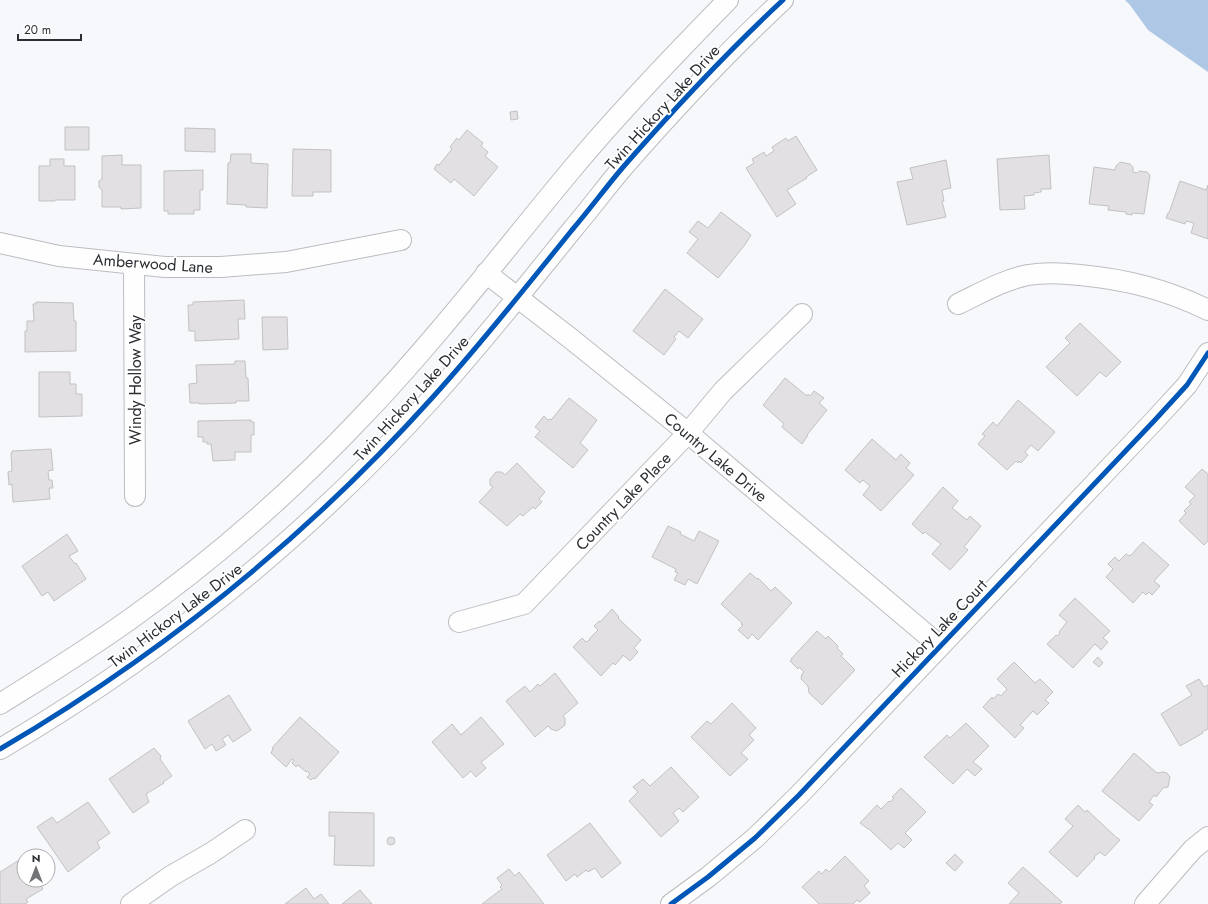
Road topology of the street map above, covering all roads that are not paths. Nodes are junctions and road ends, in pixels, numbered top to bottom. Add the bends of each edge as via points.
1 (728, 0) edge
2 (783, 0) edge
3 (401, 240) dead end
4 (0, 243) edge
5 (134, 264) junction
6 (486, 273) junction
7 (517, 298) junction
8 (958, 304) dead end
9 (1208, 310) edge
10 (802, 314) dead end
11 (1208, 353) edge
12 (688, 433) junction
13 (135, 496) dead end
14 (458, 622) dead end
15 (940, 646) junction
16 (0, 704) edge
17 (0, 749) edge
18 (245, 830) dead end
19 (1208, 837) edge
20 (131, 904) edge
21 (671, 904) edge
22 (1145, 904) edge

1 - 6 street, Twin Hickory Lake Drive via 625,107
2 - 7 street, Twin Hickory Lake Drive via 726,55 634,156
3 - 5 street, Amberwood Lane via 279,262 222,267
4 - 5 street, Amberwood Lane via 58,256
5 - 13 street, Windy Hollow Way
6 - 7 street, Country Lake Drive
6 - 16 street, Twin Hickory Lake Drive via 418,356 360,419 250,525 129,620
7 - 12 street, Country Lake Drive
7 - 17 street, Twin Hickory Lake Drive via 432,398 312,520 179,630 117,675
8 - 9 street via 1002,282 1029,275 1062,273 1147,286
10 - 12 street, Country Lake Place via 722,391
11 - 15 street, Hickory Lake Court via 1187,385
12 - 14 street, Country Lake Place via 524,604
12 - 15 street, Country Lake Drive
15 - 21 street, Hickory Lake Court via 755,838
18 - 20 street
19 - 22 street via 1193,849

